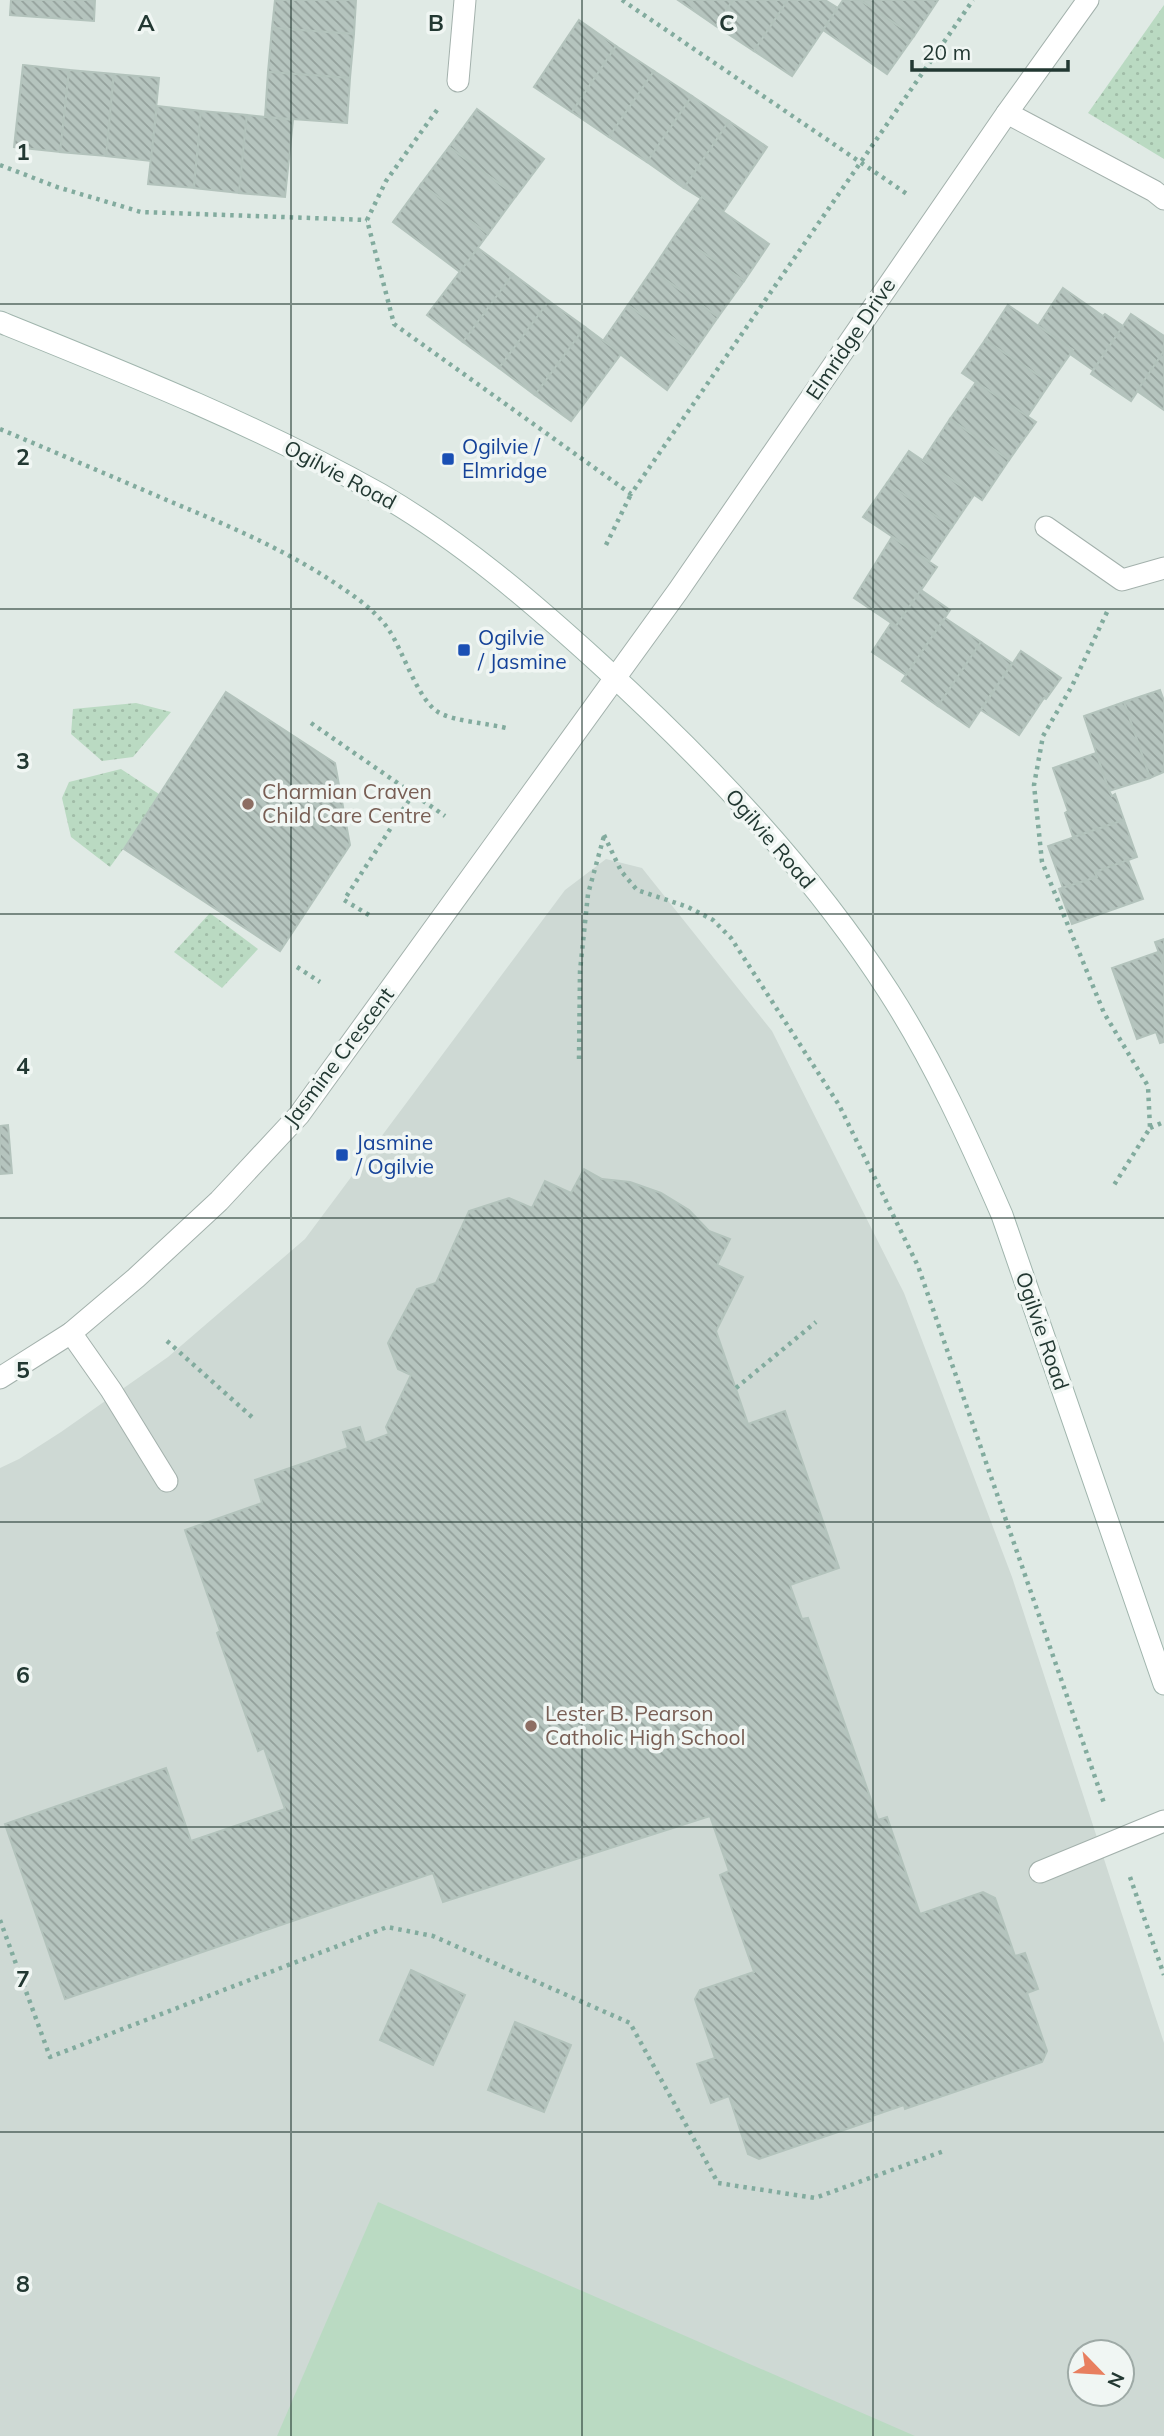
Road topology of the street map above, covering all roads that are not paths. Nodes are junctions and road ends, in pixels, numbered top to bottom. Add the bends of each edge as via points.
1 (465, 0) edge
2 (1088, 0) edge
3 (458, 81) road end
4 (1007, 113) junction
5 (1164, 199) edge
6 (0, 322) edge
7 (1046, 527) dead end
8 (1164, 568) edge
9 (615, 677) junction
10 (71, 1333) junction
11 (0, 1378) edge
12 (167, 1480) dead end
13 (1164, 1684) edge
14 (1164, 1821) edge
15 (1040, 1872) dead end

1 - 3 street
2 - 4 street, Elmridge Drive
4 - 5 street
4 - 9 street, Elmridge Drive
6 - 9 street, Ogilvie Road via 268,436 381,495 450,539
7 - 8 street via 1122,580
9 - 10 street, Jasmine Crescent via 299,1115 219,1201
9 - 13 street, Ogilvie Road via 760,823 834,913 891,994 934,1071 1002,1215
10 - 11 street, Jasmine Crescent
10 - 12 street
14 - 15 street

